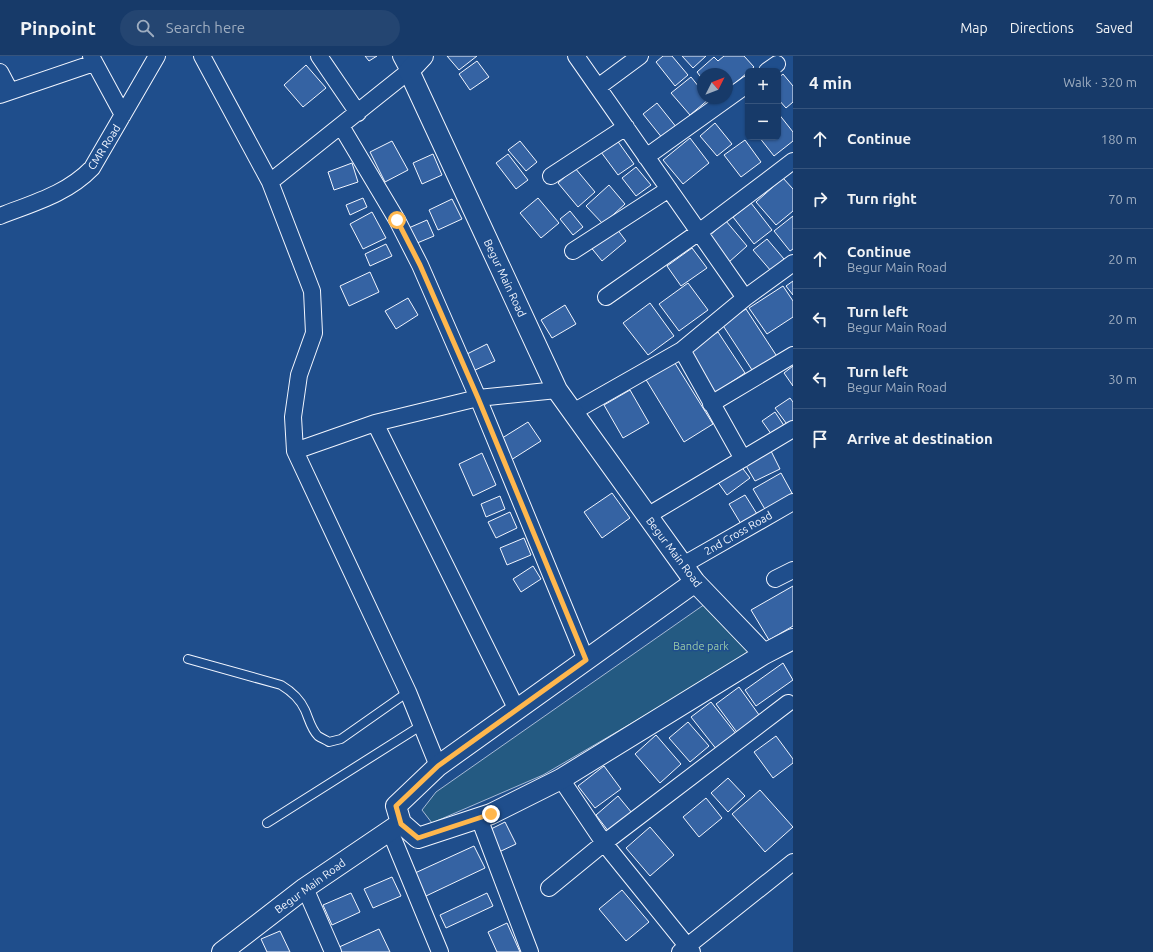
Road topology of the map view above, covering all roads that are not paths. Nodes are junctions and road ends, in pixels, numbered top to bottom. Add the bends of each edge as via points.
1 (157, 56) edge
2 (202, 56) edge
3 (319, 56) edge
4 (423, 56) edge
5 (576, 56) edge
6 (640, 56) edge
7 (92, 59) edge
8 (405, 64) edge
9 (0, 72) edge
10 (745, 86) edge
11 (598, 87) junction
12 (5, 93) edge
13 (358, 113) junction
14 (123, 115) junction
15 (341, 126) junction
16 (626, 127) junction
17 (646, 157) junction
18 (793, 161) edge
19 (551, 176) dead end
20 (270, 182) junction
21 (669, 189) junction
22 (0, 216) edge
23 (699, 232) junction
24 (573, 251) dead end
25 (793, 263) edge
26 (606, 297) dead end
27 (745, 298) junction
28 (682, 350) junction
29 (793, 355) edge
30 (557, 390) junction
31 (478, 398) junction
32 (711, 404) junction
33 (573, 412) junction
34 (375, 423) junction
35 (793, 428) edge
36 (295, 451) junction
37 (743, 459) junction
38 (793, 502) edge
39 (647, 516) junction
40 (683, 565) junction
41 (793, 570) edge
42 (775, 580) dead end
43 (695, 582) junction
44 (793, 639) edge
45 (764, 654) junction
46 (188, 660) dead end
47 (586, 660) junction
48 (408, 692) junction
49 (788, 703) dead end
50 (517, 710) junction
51 (422, 724) junction
52 (438, 766) junction
53 (561, 779) junction
54 (479, 818) junction
55 (267, 823) dead end
56 (396, 827) junction
57 (604, 843) junction
58 (793, 862) edge
59 (305, 888) junction
60 (549, 888) dead end
61 (686, 950) edge
62 (222, 952) edge
63 (333, 952) edge
64 (440, 952) edge
65 (530, 952) edge

1 - 14 street, CMR Road
2 - 20 street
3 - 13 street
4 - 8 street
5 - 11 street
6 - 11 street
7 - 12 street
7 - 14 street
8 - 13 street
8 - 30 street, Begur Main Road
9 - 12 street
10 - 17 street
11 - 16 street
13 - 15 street
14 - 22 street, CMR Road via 92,168 80,180 66,189
15 - 20 street
15 - 31 street via 397,220 420,265
16 - 17 street
16 - 19 street
17 - 21 street
18 - 23 street
20 - 36 street via 312,291 314,333 299,375 293,417
21 - 23 street
21 - 24 street
23 - 26 street
23 - 27 street
25 - 27 street
27 - 28 street
28 - 32 street
28 - 33 street
29 - 32 street
30 - 31 street
30 - 33 street, Begur Main Road
31 - 34 street
31 - 47 street
32 - 37 street
33 - 39 street, Begur Main Road
34 - 36 street
34 - 50 street
35 - 37 street
36 - 48 street
37 - 39 street
38 - 40 street, 2nd Cross Road
39 - 40 street, Begur Main Road
40 - 43 street, Begur Main Road
41 - 42 street
43 - 45 street, Begur Main Road
43 - 47 street
44 - 45 street
45 - 53 street
46 - 48 lane via 281,685 298,699 310,724 318,735 329,742 341,739
47 - 50 street
48 - 51 street
49 - 57 street
50 - 52 street
51 - 52 street
51 - 55 lane
52 - 56 street via 396,806
53 - 54 street
53 - 57 street
54 - 56 street via 418,838
54 - 65 street
56 - 59 street, Begur Main Road
56 - 64 street
57 - 60 street
57 - 61 street
58 - 61 street
59 - 62 street, Begur Main Road
59 - 63 street

